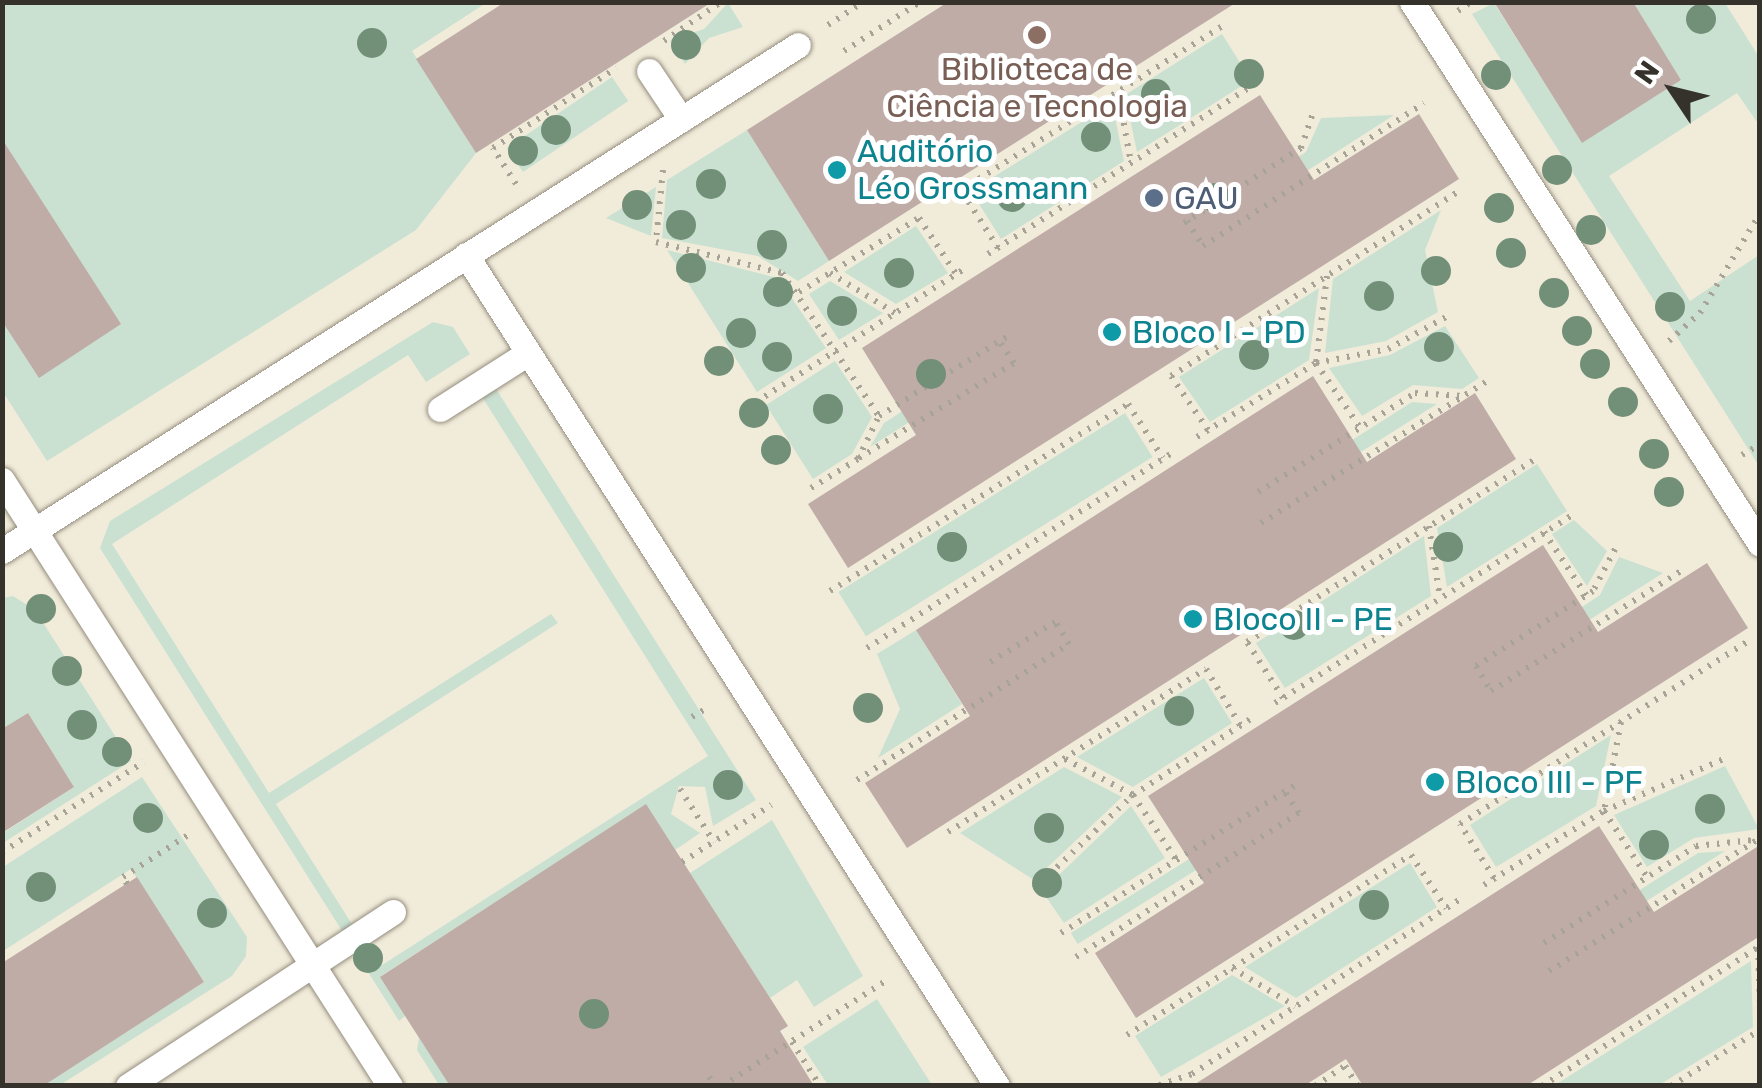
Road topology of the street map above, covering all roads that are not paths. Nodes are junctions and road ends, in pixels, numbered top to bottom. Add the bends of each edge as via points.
1 (1412, 2) edge
2 (798, 44) dead end
3 (649, 71) dead end
4 (681, 119) junction
5 (466, 255) junction
6 (528, 353) junction
7 (440, 409) dead end
8 (2, 480) edge
9 (34, 531) junction
10 (1760, 544) edge
11 (2, 552) edge
12 (393, 912) dead end
13 (314, 966) junction
14 (128, 1086) edge
15 (390, 1086) edge
16 (997, 1086) edge

1 - 10 lane
2 - 4 lane
3 - 4 lane
4 - 5 lane
5 - 6 lane
5 - 9 lane
6 - 7 lane
6 - 16 lane
8 - 9 lane
9 - 11 lane
9 - 13 lane
12 - 13 lane
13 - 14 lane
13 - 15 lane

